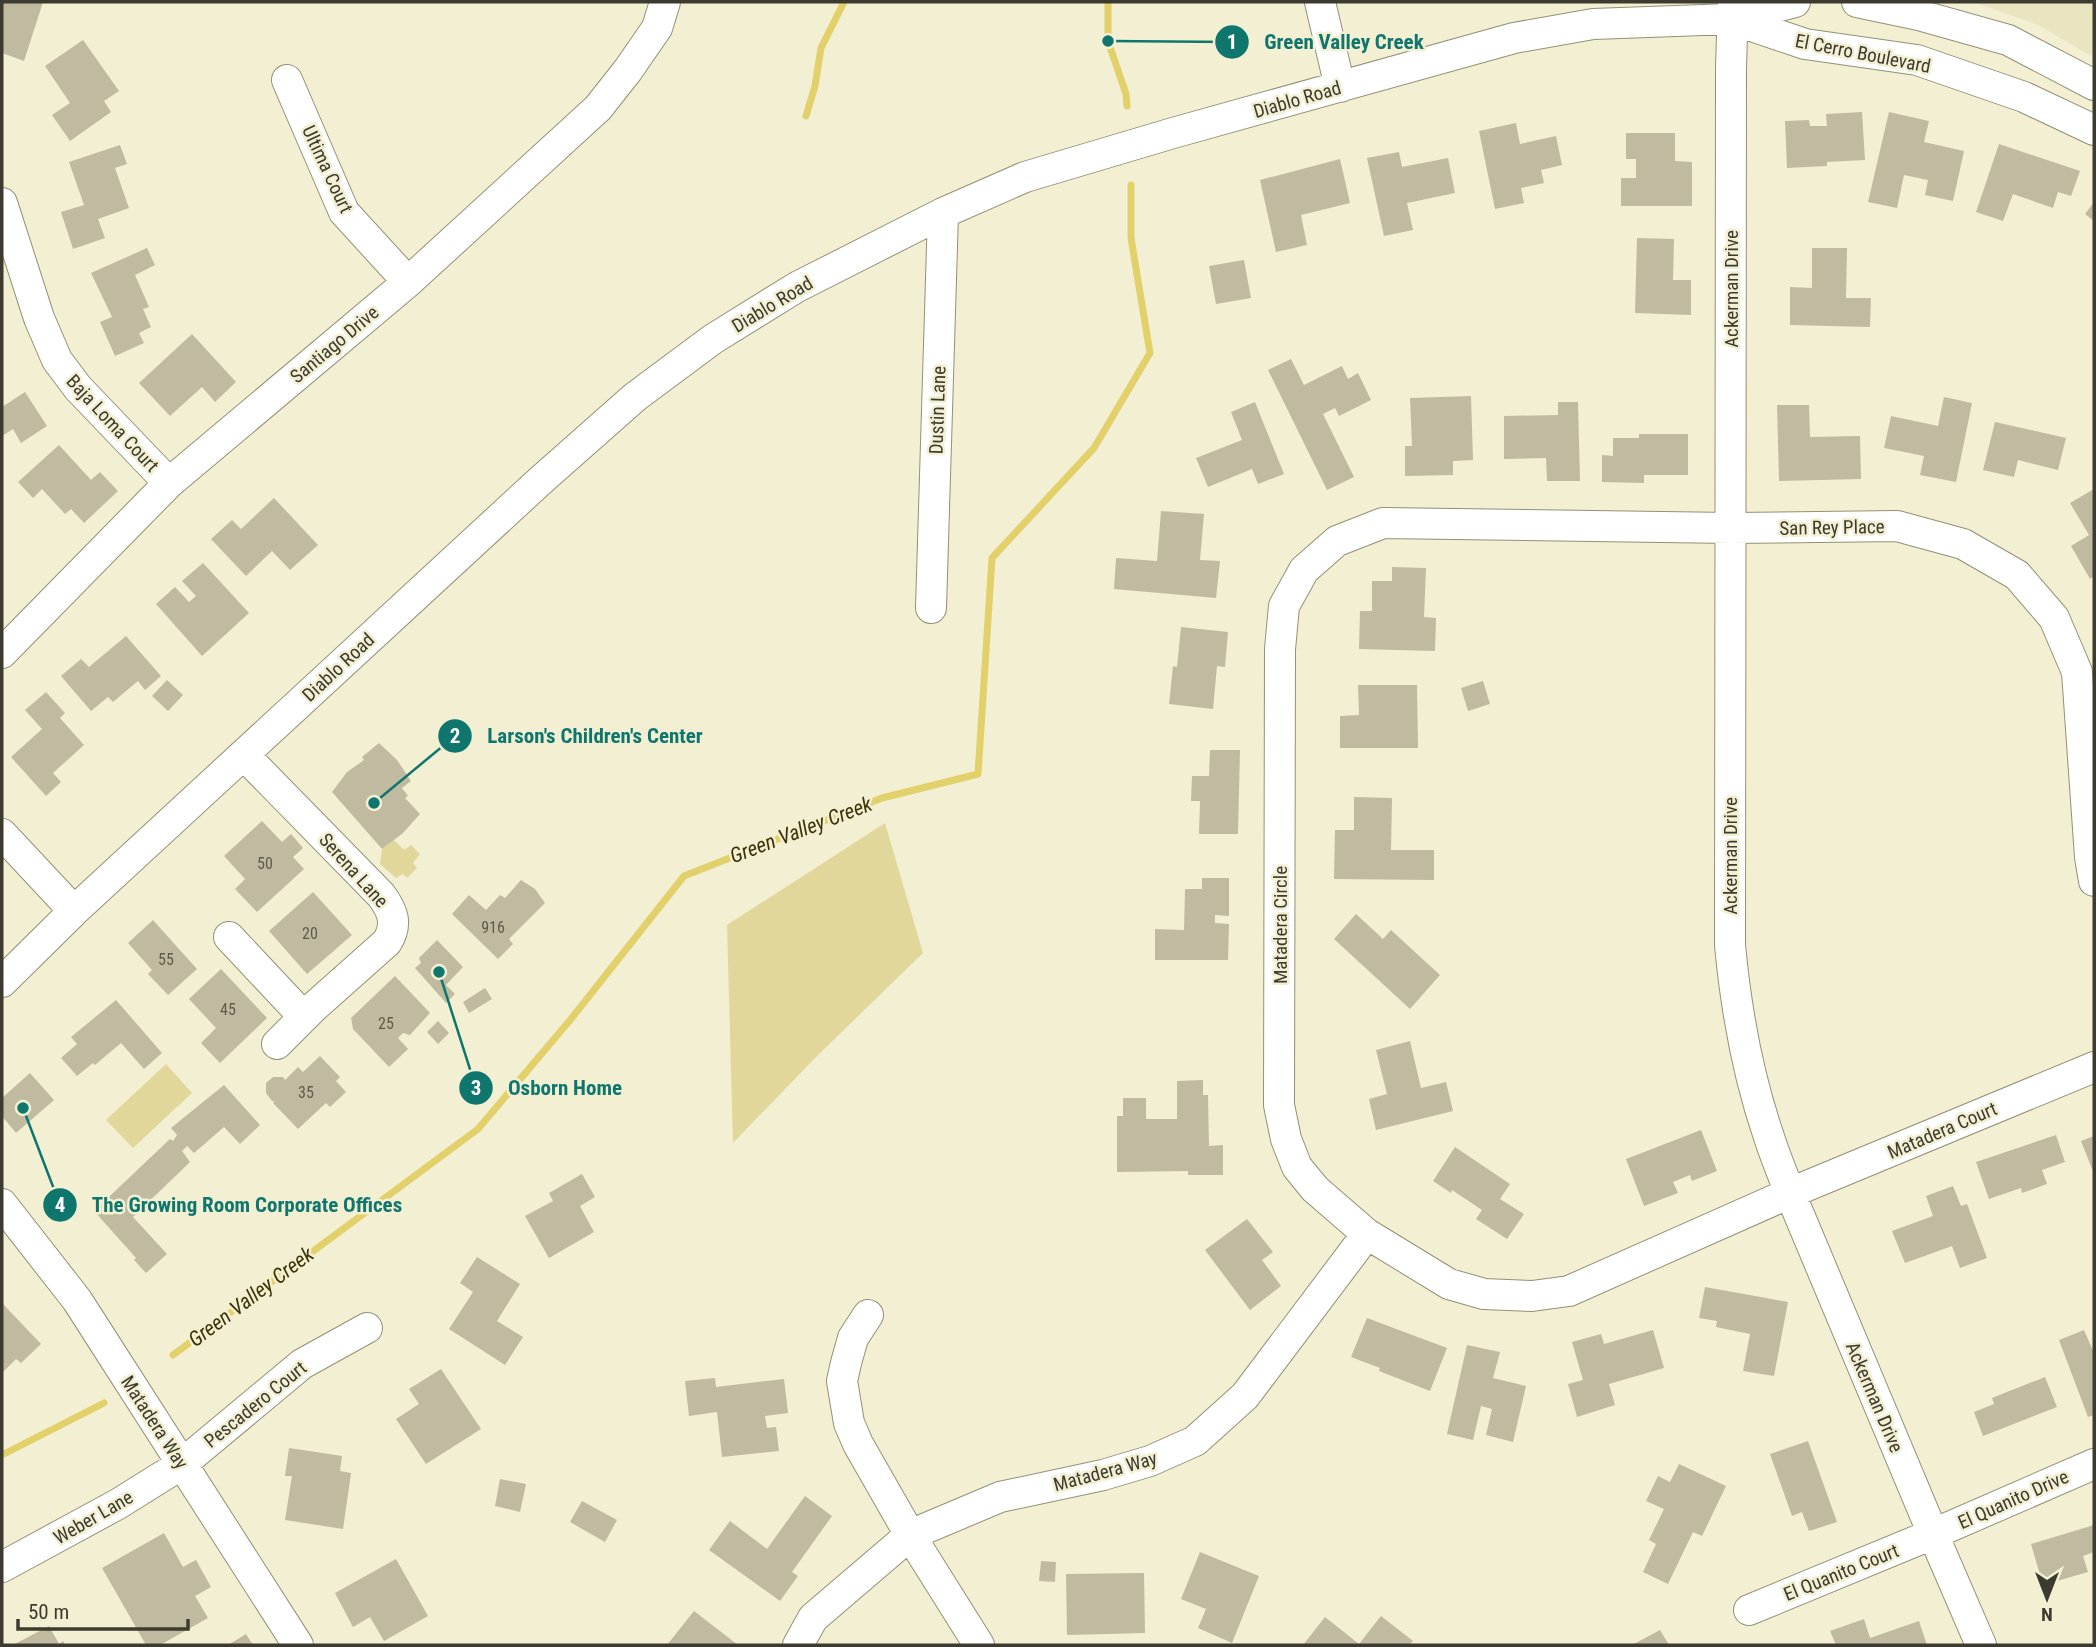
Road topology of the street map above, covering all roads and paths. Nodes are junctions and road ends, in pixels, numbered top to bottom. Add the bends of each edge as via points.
1 (1320, 2) edge
2 (1795, 2) edge
3 (1857, 2) edge
4 (1732, 10) edge
5 (661, 15) edge
6 (287, 80) dead end
7 (2094, 85) edge
8 (1340, 87) junction
9 (2094, 130) edge
10 (2, 203) edge
11 (943, 213) junction
12 (408, 282) junction
13 (169, 483) junction
14 (1731, 528) junction
15 (931, 608) dead end
16 (2, 653) edge
17 (244, 755) junction
18 (2, 834) edge
19 (2094, 881) edge
20 (74, 911) junction
21 (229, 937) dead end
22 (2, 982) edge
23 (304, 1017) junction
24 (276, 1044) dead end
25 (2094, 1067) edge
26 (1790, 1193) junction
27 (2, 1205) edge
28 (1367, 1234) junction
29 (868, 1315) dead end
30 (367, 1328) dead end
31 (182, 1464) junction
32 (2094, 1464) edge
33 (1933, 1534) junction
34 (910, 1535) junction
35 (2, 1567) edge
36 (1749, 1610) dead end
37 (298, 1645) edge
38 (798, 1645) edge
39 (979, 1645) edge
40 (1981, 1645) edge

1 - 8 street
2 - 4 street, El Cerro Boulevard
3 - 7 street via 2008,40
4 - 8 street, Diablo Road via 1593,24 1514,38
4 - 9 street, El Cerro Boulevard via 1805,44 1917,60 2025,97
4 - 14 street, Ackerman Drive
5 - 12 street, Santiago Drive via 628,70 598,108
6 - 12 street, Ultima Court via 344,212
8 - 11 street, Diablo Road via 1025,177
10 - 13 street, Baja Loma Court via 57,360
11 - 15 street, Dustin Lane
11 - 17 street, Diablo Road via 797,287 713,339 635,397
12 - 13 street, Santiago Drive
13 - 16 street, Santiago Drive
14 - 19 street, San Rey Place via 1896,526 1963,544 2017,575 2054,618 2077,672
14 - 26 street, Ackerman Drive via 1730,945 1759,1103
14 - 28 street, Matadera Circle via 1383,523 1337,541 1304,570 1284,606 1280,649 1279,1105 1297,1167
17 - 20 street, Diablo Road
17 - 23 street, Serena Lane via 381,895 394,920 387,942
18 - 20 street
20 - 22 street, Diablo Road
21 - 23 street
23 - 24 street, Serena Lane
25 - 26 street, Matadera Court
26 - 28 street, Matadera Circle via 1569,1291 1532,1296 1483,1294 1448,1284
26 - 33 street, Ackerman Drive
27 - 31 street, Matadera Way via 76,1300
28 - 34 street, Matadera Way via 1245,1396 1195,1441 1103,1475 1000,1497
29 - 34 street via 853,1338 846,1363 844,1401 858,1444
30 - 31 street, Pescadero Court via 302,1364
31 - 35 street, Weber Lane
31 - 37 street, Matadera Way
32 - 33 street, El Quanito Drive
33 - 36 street, El Quanito Court
33 - 40 street, Ackerman Drive
34 - 38 street, Matadera Way via 813,1618
34 - 39 street

